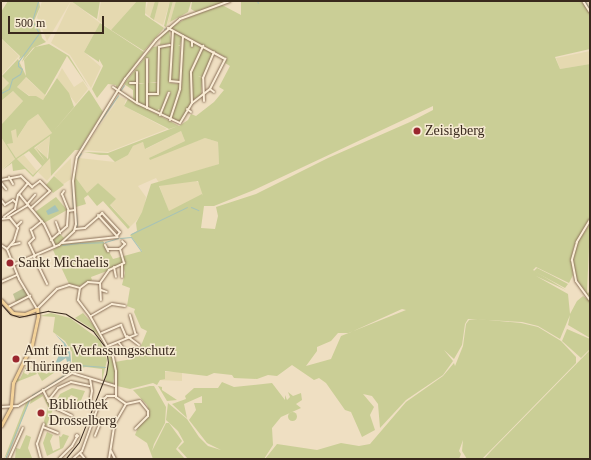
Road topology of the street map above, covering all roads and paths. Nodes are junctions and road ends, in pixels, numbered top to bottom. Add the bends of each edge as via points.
1 (230, 1) edge
2 (583, 1) edge
3 (590, 12) edge
4 (168, 28) junction
5 (173, 31) junction
6 (183, 36) junction
7 (192, 41) junction
8 (170, 45) junction
9 (192, 46) dead end
10 (203, 46) junction
11 (214, 52) junction
12 (147, 59) dead end
13 (137, 72) dead end
14 (180, 82) junction
15 (130, 83) dead end
16 (137, 83) junction
17 (113, 87) dead end
18 (210, 89) junction
19 (117, 92) junction
20 (214, 92) dead end
21 (169, 93) dead end
22 (148, 94) junction
23 (202, 96) junction
24 (204, 101) dead end
25 (137, 103) junction
26 (192, 103) junction
27 (147, 108) junction
28 (187, 109) junction
29 (191, 112) dead end
30 (160, 115) junction
31 (170, 120) junction
32 (9, 178) junction
33 (1, 180) edge
34 (1, 183) edge
35 (28, 183) junction
36 (13, 184) dead end
37 (6, 188) dead end
38 (64, 191) dead end
39 (19, 194) junction
40 (35, 195) dead end
41 (6, 199) dead end
42 (2, 201) edge
43 (16, 203) junction
44 (28, 204) junction
45 (31, 208) junction
46 (75, 210) junction
47 (68, 211) junction
48 (98, 215) junction
49 (7, 216) junction
50 (2, 218) edge
51 (590, 220) edge
52 (42, 221) junction
53 (21, 222) dead end
54 (56, 222) dead end
55 (17, 226) junction
56 (75, 229) junction
57 (60, 233) junction
58 (118, 237) junction
59 (51, 240) junction
60 (122, 241) dead end
61 (20, 243) dead end
62 (62, 243) junction
63 (105, 244) dead end
64 (1, 245) edge
65 (11, 245) junction
66 (55, 248) junction
67 (7, 249) junction
68 (120, 249) junction
69 (34, 257) junction
70 (15, 264) junction
71 (123, 264) junction
72 (114, 267) junction
73 (18, 275) junction
74 (116, 277) dead end
75 (122, 277) dead end
76 (1, 282) edge
77 (100, 283) junction
78 (47, 284) dead end
79 (80, 288) junction
80 (101, 290) junction
81 (108, 292) dead end
82 (30, 296) junction
83 (1, 300) edge
84 (101, 300) dead end
85 (590, 300) edge
86 (125, 306) dead end
87 (7, 308) junction
88 (37, 309) junction
89 (90, 316) junction
90 (129, 317) dead end
91 (102, 333) junction
92 (127, 337) junction
93 (118, 343) junction
94 (139, 345) dead end
95 (108, 346) junction
96 (129, 356) dead end
97 (90, 379) junction
98 (90, 386) junction
99 (115, 386) junction
100 (43, 390) junction
101 (116, 396) junction
102 (48, 401) junction
103 (126, 404) junction
104 (1, 407) edge
105 (11, 407) junction
106 (88, 408) dead end
107 (72, 416) dead end
108 (94, 418) junction
109 (1, 426) edge
110 (23, 428) dead end
111 (136, 429) dead end
112 (58, 432) dead end
113 (96, 435) dead end
114 (77, 437) dead end
115 (82, 450) junction
116 (111, 451) junction
117 (9, 459) edge
118 (41, 459) edge
119 (44, 459) edge
120 (59, 459) edge
121 (73, 459) edge
122 (85, 459) edge
123 (109, 459) edge
124 (115, 459) edge

1 - 4 street via 183,18
2 - 3 street
4 - 5 street
4 - 19 street
5 - 6 street
5 - 8 street
6 - 7 street
6 - 14 street
7 - 9 street
7 - 10 street
8 - 14 street via 170,81
8 - 22 street via 159,47 158,92
10 - 11 street
10 - 26 street via 192,68
11 - 18 street via 224,57
11 - 23 street via 202,78
12 - 22 street
13 - 16 street
14 - 31 street via 178,100
15 - 16 street
16 - 25 street
17 - 19 street
18 - 20 street
18 - 23 street
19 - 25 street
19 - 46 street via 76,161 73,181
21 - 30 street
22 - 27 street
23 - 24 street
23 - 26 street
25 - 27 street
26 - 28 street
27 - 30 street
28 - 29 street
28 - 31 street via 180,123
30 - 31 street
32 - 33 street
32 - 35 street via 21,176
32 - 36 street
34 - 37 street
35 - 39 street
35 - 45 street via 32,188 40,180 50,191
38 - 47 street via 62,194
39 - 43 street
39 - 44 street
40 - 44 street
41 - 42 street
42 - 43 street via 5,205 13,200
43 - 49 street via 15,209
44 - 45 street
44 - 49 street
45 - 52 street
46 - 47 street
46 - 56 street
47 - 57 street via 67,224
48 - 56 street via 85,228
48 - 58 street
48 - 58 street via 104,214 120,232
49 - 50 street
49 - 55 street
51 - 85 street via 577,242 572,260 578,284
52 - 59 street
52 - 69 street via 31,230 34,238 29,243
53 - 55 street
54 - 57 street
55 - 65 street via 18,232
56 - 62 street
57 - 59 street
58 - 62 street
59 - 66 street
60 - 68 street via 125,244
61 - 65 street
62 - 66 street
63 - 68 street via 108,250
64 - 67 street
65 - 67 street
66 - 69 street
67 - 70 street
68 - 71 street
69 - 70 street
69 - 78 street
70 - 73 street
71 - 72 street
71 - 75 street
72 - 74 street
72 - 77 street
73 - 76 street
73 - 82 street
77 - 79 street via 88,282
77 - 80 street
79 - 88 street via 69,286 57,289
79 - 89 street via 78,300 86,315
80 - 81 street
80 - 84 street
82 - 87 street
82 - 88 street
83 - 87 main road
86 - 89 street via 113,304
87 - 88 main road via 20,314
88 - 105 main road via 37,327 30,350 13,384
89 - 91 street via 93,324
90 - 92 street via 136,333
91 - 92 street via 121,325
91 - 95 street
92 - 93 street
92 - 94 street
93 - 95 street
93 - 96 street
95 - 99 street via 115,366
97 - 98 street
97 - 99 street
97 - 100 street via 72,373
98 - 102 street via 71,382 58,388
98 - 106 street via 92,391
99 - 101 street
100 - 102 street
100 - 105 street via 18,406
101 - 103 street
101 - 108 street via 108,395 103,400
102 - 107 street via 54,408
103 - 111 street via 140,401 148,411 148,416
103 - 116 street via 115,423
104 - 105 street
105 - 109 main road
108 - 113 street via 101,422
108 - 115 street
110 - 117 street
112 - 118 street via 44,426 37,444
114 - 120 street
115 - 121 street
115 - 122 street
116 - 123 street
116 - 124 street
118 - 119 street

